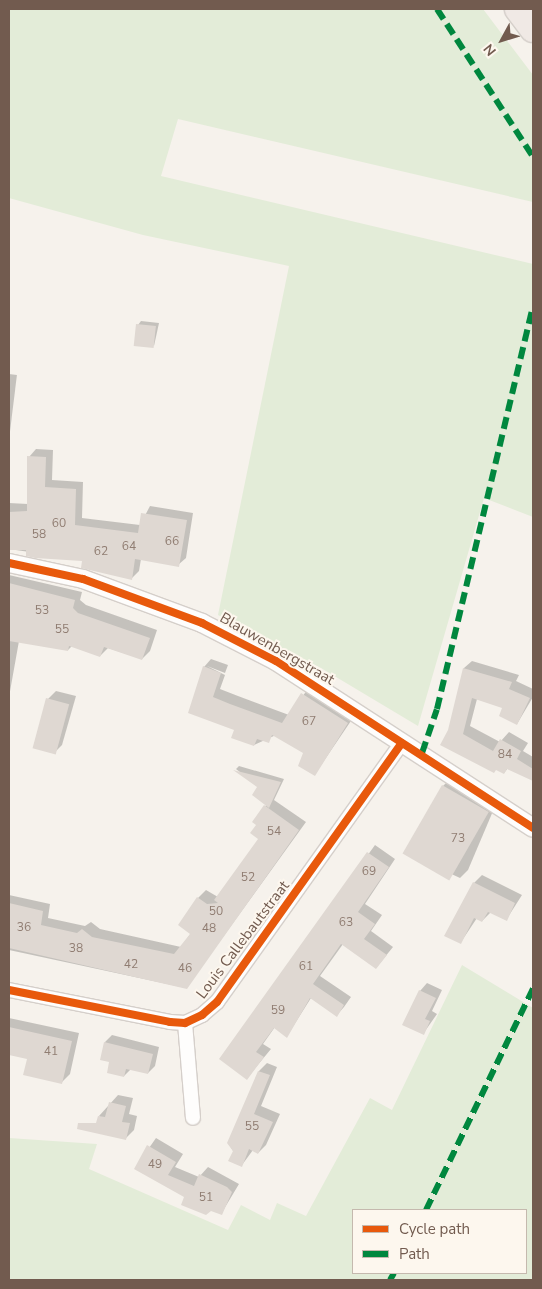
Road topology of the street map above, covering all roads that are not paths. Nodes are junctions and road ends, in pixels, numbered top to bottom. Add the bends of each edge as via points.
1 (518, 9) edge
2 (533, 29) edge
3 (9, 563) edge
4 (402, 743) junction
5 (533, 828) edge
6 (9, 990) edge
7 (185, 1024) junction
8 (192, 1118) dead end

1 - 2 highway
3 - 4 street, Blauwenbergstraat via 83,580 182,614 276,661
4 - 5 street, Blauwenbergstraat
4 - 7 street, Louis Callebautstraat via 217,1002
6 - 7 street
7 - 8 street

